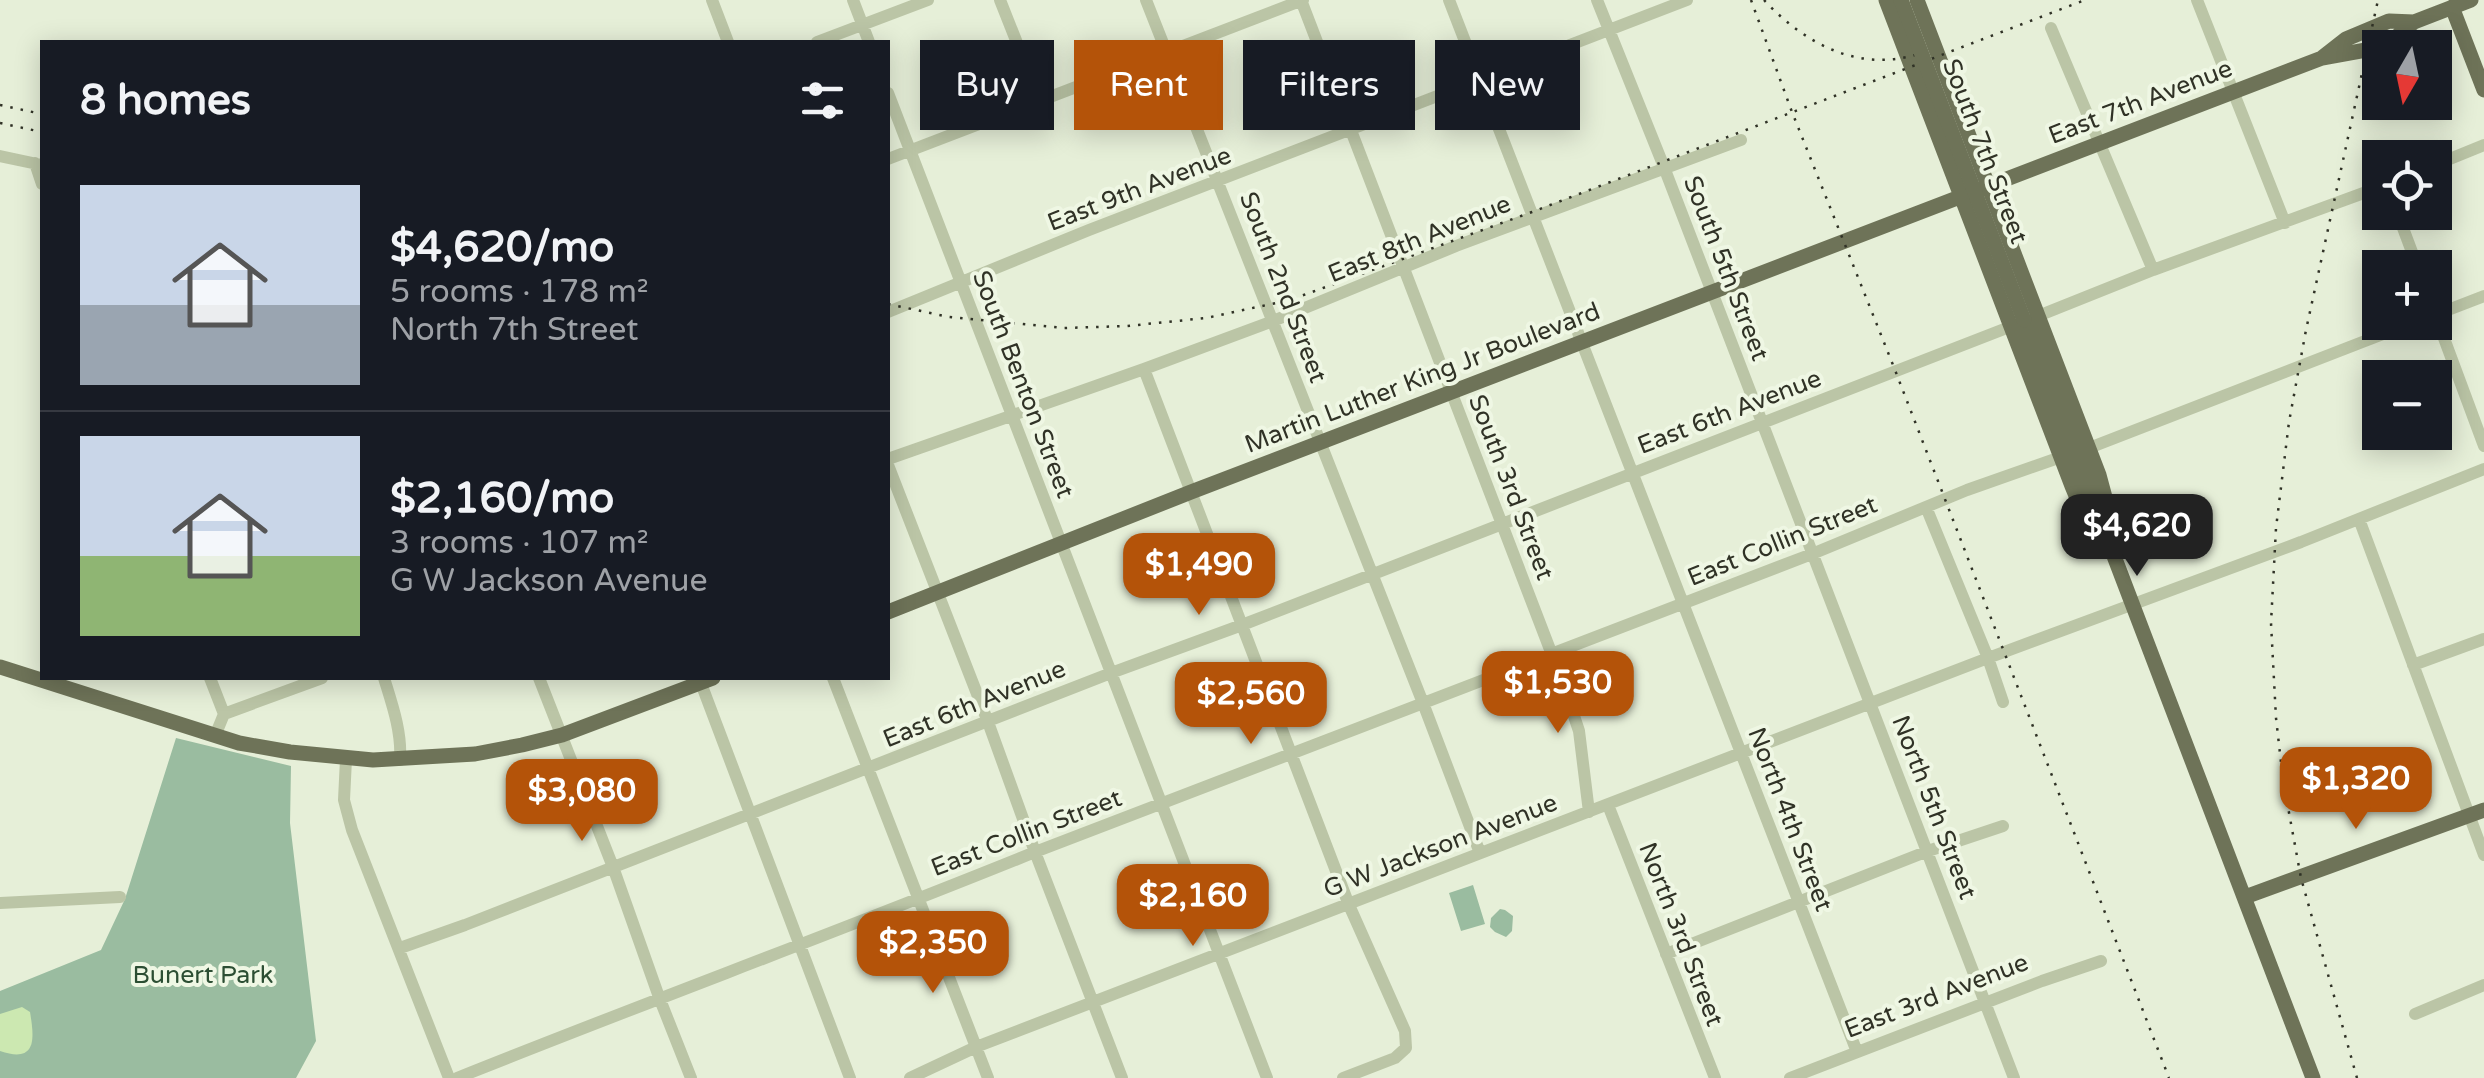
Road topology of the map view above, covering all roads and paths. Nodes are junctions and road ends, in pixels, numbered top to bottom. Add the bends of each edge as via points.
1 (712, 0) edge
2 (853, 0) edge
3 (928, 0) edge
4 (1000, 0) edge
5 (1146, 0) edge
6 (1302, 0) edge
7 (1448, 0) edge
8 (1597, 0) edge
9 (1687, 0) edge
10 (1886, 0) edge
11 (1901, 0) edge
12 (1917, 0) edge
13 (2197, 0) edge
14 (2471, 0) edge
15 (2452, 7) junction
16 (863, 25) junction
17 (2051, 28) dead end
18 (1610, 30) junction
19 (727, 40) edge
20 (822, 40) edge
21 (868, 40) edge
22 (1016, 40) edge
23 (1161, 40) edge
24 (1197, 40) edge
25 (1317, 40) edge
26 (1464, 40) edge
27 (1580, 42) edge
28 (2484, 90) edge
29 (2235, 92) junction
30 (890, 98) edge
31 (962, 130) edge
32 (1197, 130) edge
33 (1348, 130) edge
34 (1350, 130) edge
35 (1500, 130) edge
36 (1741, 140) dead end
37 (2099, 142) junction
38 (2484, 145) edge
39 (909, 150) junction
40 (0, 156) edge
41 (890, 157) edge
42 (2452, 158) edge
43 (39, 164) edge
44 (1664, 168) junction
45 (1218, 182) junction
46 (1975, 191) junction
47 (2362, 194) edge
48 (1534, 217) junction
49 (2285, 223) junction
50 (1404, 268) junction
51 (2153, 270) junction
52 (960, 282) junction
53 (1712, 292) junction
54 (2484, 296) edge
55 (2452, 308) edge
56 (890, 311) edge
57 (1273, 321) junction
58 (2025, 321) junction
59 (2367, 340) edge
60 (2445, 340) edge
61 (1582, 343) junction
62 (1144, 370) junction
63 (1452, 393) junction
64 (1010, 416) junction
65 (1761, 423) junction
66 (1321, 442) junction
67 (2484, 446) edge
68 (2088, 448) junction
69 (2061, 458) junction
70 (890, 461) edge
71 (890, 467) edge
72 (2484, 469) edge
73 (1632, 473) junction
74 (1191, 492) junction
75 (1926, 507) junction
76 (2359, 519) junction
77 (1501, 524) junction
78 (1061, 543) junction
79 (2111, 548) junction
80 (1812, 554) junction
81 (1372, 574) junction
82 (937, 592) junction
83 (1682, 604) junction
84 (2132, 604) junction
85 (890, 611) edge
86 (1242, 625) junction
87 (2484, 638) edge
88 (1552, 653) junction
89 (1988, 658) junction
90 (2413, 665) junction
91 (0, 666) edge
92 (1110, 673) junction
93 (40, 679) edge
94 (43, 680) edge
95 (211, 680) edge
96 (317, 680) edge
97 (385, 680) edge
98 (541, 680) edge
99 (701, 680) edge
100 (704, 680) edge
101 (834, 680) edge
102 (2003, 702) dead end
103 (1423, 703) junction
104 (1870, 704) junction
105 (224, 714) junction
106 (988, 722) junction
107 (562, 735) junction
108 (216, 736) junction
109 (1293, 754) junction
110 (1742, 754) junction
111 (346, 758) junction
112 (400, 760) junction
113 (867, 770) junction
114 (1161, 804) junction
115 (1608, 806) junction
116 (1590, 812) junction
117 (2477, 813) edge
118 (751, 814) junction
119 (2003, 826) dead end
120 (1928, 851) junction
121 (1034, 852) junction
122 (1480, 853) junction
123 (2484, 855) edge
124 (614, 867) junction
125 (120, 897) dead end
126 (2245, 898) junction
127 (918, 899) junction
128 (1799, 901) junction
129 (0, 903) edge
130 (1349, 905) junction
131 (800, 944) junction
132 (400, 948) junction
133 (1218, 954) junction
134 (1666, 954) junction
135 (2101, 962) dead end
136 (2484, 985) edge
137 (659, 998) junction
138 (1092, 1002) junction
139 (1987, 1004) junction
140 (2414, 1014) dead end
141 (976, 1047) junction
142 (1857, 1052) junction
143 (453, 1078) edge
144 (690, 1078) edge
145 (850, 1078) edge
146 (910, 1078) edge
147 (988, 1078) edge
148 (1122, 1078) edge
149 (1266, 1078) edge
150 (1343, 1078) edge
151 (1714, 1078) edge
152 (1790, 1078) edge
153 (2014, 1078) edge
154 (2313, 1078) edge

1 - 19 street
2 - 16 street
3 - 16 street
4 - 22 street
5 - 23 street, South 2nd Street
6 - 24 street
6 - 25 street, South 3rd Street
7 - 26 street, North 4th Street
8 - 18 street, South 5th Street
9 - 18 street, East 9th Avenue
10 - 46 main road
11 - 58 main road, South 7th Street, bridge
12 - 46 main road
13 - 29 street
14 - 15 main road, East 7th Avenue
15 - 28 main road
15 - 29 main road, East 7th Avenue via 2366,50 2322,58
16 - 20 street
16 - 21 street
17 - 37 street
18 - 27 street, East 9th Avenue
18 - 44 street, South 5th Street
29 - 37 main road, East 7th Avenue
29 - 49 street
30 - 39 street, South Benton Street
31 - 39 street
32 - 45 street, South 2nd Street
33 - 45 street, East 9th Avenue
34 - 50 street, South 3rd Street
35 - 48 street, North 4th Street
36 - 44 street, East 8th Avenue
37 - 46 main road, East 7th Avenue
37 - 51 street
38 - 42 street
39 - 41 street
39 - 52 street, South Benton Street
40 - 43 street
44 - 48 street, East 8th Avenue
44 - 53 street, South 5th Street
45 - 52 street, East 9th Avenue
45 - 57 street, South 2nd Street
46 - 53 main road, Martin Luther King Jr Boulevard
46 - 58 main road
46 - 58 main road
47 - 49 street, East 6th Avenue
48 - 50 street, East 8th Avenue
48 - 61 street, North 4th Street
49 - 51 street, East 6th Avenue
50 - 57 street, East 8th Avenue
50 - 63 street, South 3rd Street
51 - 58 street, East 6th Avenue
52 - 56 street, East 9th Avenue
52 - 64 street, South Benton Street
53 - 61 main road, Martin Luther King Jr Boulevard
53 - 65 street, South 5th Street
54 - 55 street
57 - 62 street, East 8th Avenue
57 - 66 street, South 2nd Street
58 - 65 street, East 6th Avenue
58 - 68 main road
58 - 69 main road
58 - 79 main road
59 - 68 street
60 - 67 street
61 - 63 main road, Martin Luther King Jr Boulevard
61 - 73 street, North 4th Street
62 - 64 street, East 8th Avenue
62 - 74 street
63 - 66 main road, Martin Luther King Jr Boulevard
63 - 77 street, South 3rd Street
64 - 70 street, East 8th Avenue
64 - 78 street, South Benton Street
65 - 73 street, East 6th Avenue
65 - 80 street, South 5th Street
66 - 74 main road, Martin Luther King Jr Boulevard
66 - 81 street, South 2nd Street
68 - 79 main road via 2106,501
69 - 75 street, East Collin Street
69 - 79 main road via 2082,510
71 - 82 street
72 - 76 street, G W Jackson Avenue
73 - 77 street, East 6th Avenue
73 - 83 street, North 4th Street
74 - 78 main road, Martin Luther King Jr Boulevard
74 - 86 street
75 - 80 street, East Collin Street
75 - 89 street
76 - 84 street, G W Jackson Avenue
76 - 90 street
77 - 81 street, East 6th Avenue
77 - 88 street, South 3rd Street
78 - 82 main road, Martin Luther King Jr Boulevard
78 - 92 street, South Benton Street
79 - 84 main road
80 - 83 street, East Collin Street
80 - 104 street, North 5th Street
81 - 86 street, East 6th Avenue
81 - 103 street, South 2nd Street
82 - 85 main road, Martin Luther King Jr Boulevard
82 - 106 street
83 - 88 street, East Collin Street
83 - 110 street, North 4th Street
84 - 89 street, G W Jackson Avenue
84 - 126 main road
86 - 92 street, East 6th Avenue
86 - 109 street
87 - 90 street
88 - 103 street, East Collin Street
88 - 116 street via 1580,731
89 - 102 street
89 - 104 street, G W Jackson Avenue
90 - 117 street
91 - 93 main road
92 - 106 street, East 6th Avenue
92 - 114 street, South Benton Street
94 - 108 main road
95 - 105 street
96 - 105 street
97 - 112 street
98 - 107 street
99 - 107 main road
100 - 118 street
101 - 113 street
103 - 109 street, East Collin Street
103 - 122 street, South 2nd Street
104 - 110 street, G W Jackson Avenue
104 - 120 street, North 5th Street
105 - 108 street
106 - 113 street, East 6th Avenue
106 - 121 street
107 - 112 main road via 475,754
107 - 124 street
108 - 111 main road
109 - 114 street, East Collin Street
109 - 130 street
110 - 115 street, G W Jackson Avenue
110 - 128 street, North 4th Street
111 - 112 main road
111 - 132 street via 347,813
113 - 118 street, East 6th Avenue
113 - 127 street
114 - 121 street, East Collin Street
114 - 133 street, South Benton Street
115 - 116 street, G W Jackson Avenue
115 - 134 street, North 3rd Street
116 - 122 street, G W Jackson Avenue
117 - 123 street
117 - 126 main road
118 - 124 street, East 6th Avenue
118 - 131 street
119 - 120 street
120 - 128 street
120 - 139 street, North 5th Street
121 - 127 street, East Collin Street
121 - 138 street
122 - 130 street, G W Jackson Avenue
124 - 132 street, East 6th Avenue
124 - 137 street
125 - 129 street
126 - 154 main road
127 - 131 street, East Collin Street
127 - 141 street
128 - 134 street
128 - 142 street, North 4th Street
130 - 133 street, G W Jackson Avenue
130 - 150 street via 1405,1030 1406,1048
131 - 137 street, East Collin Street
131 - 145 street
132 - 143 street
133 - 138 street, G W Jackson Avenue
133 - 149 street, South Benton Street
134 - 151 street, North 3rd Street
135 - 139 street, East 3rd Avenue
136 - 140 street
137 - 143 street, East Collin Street
137 - 144 street
138 - 141 street, G W Jackson Avenue
138 - 148 street
139 - 142 street, East 3rd Avenue
139 - 153 street, North 5th Street
141 - 146 street, G W Jackson Avenue
141 - 147 street
142 - 152 street, East 3rd Avenue

